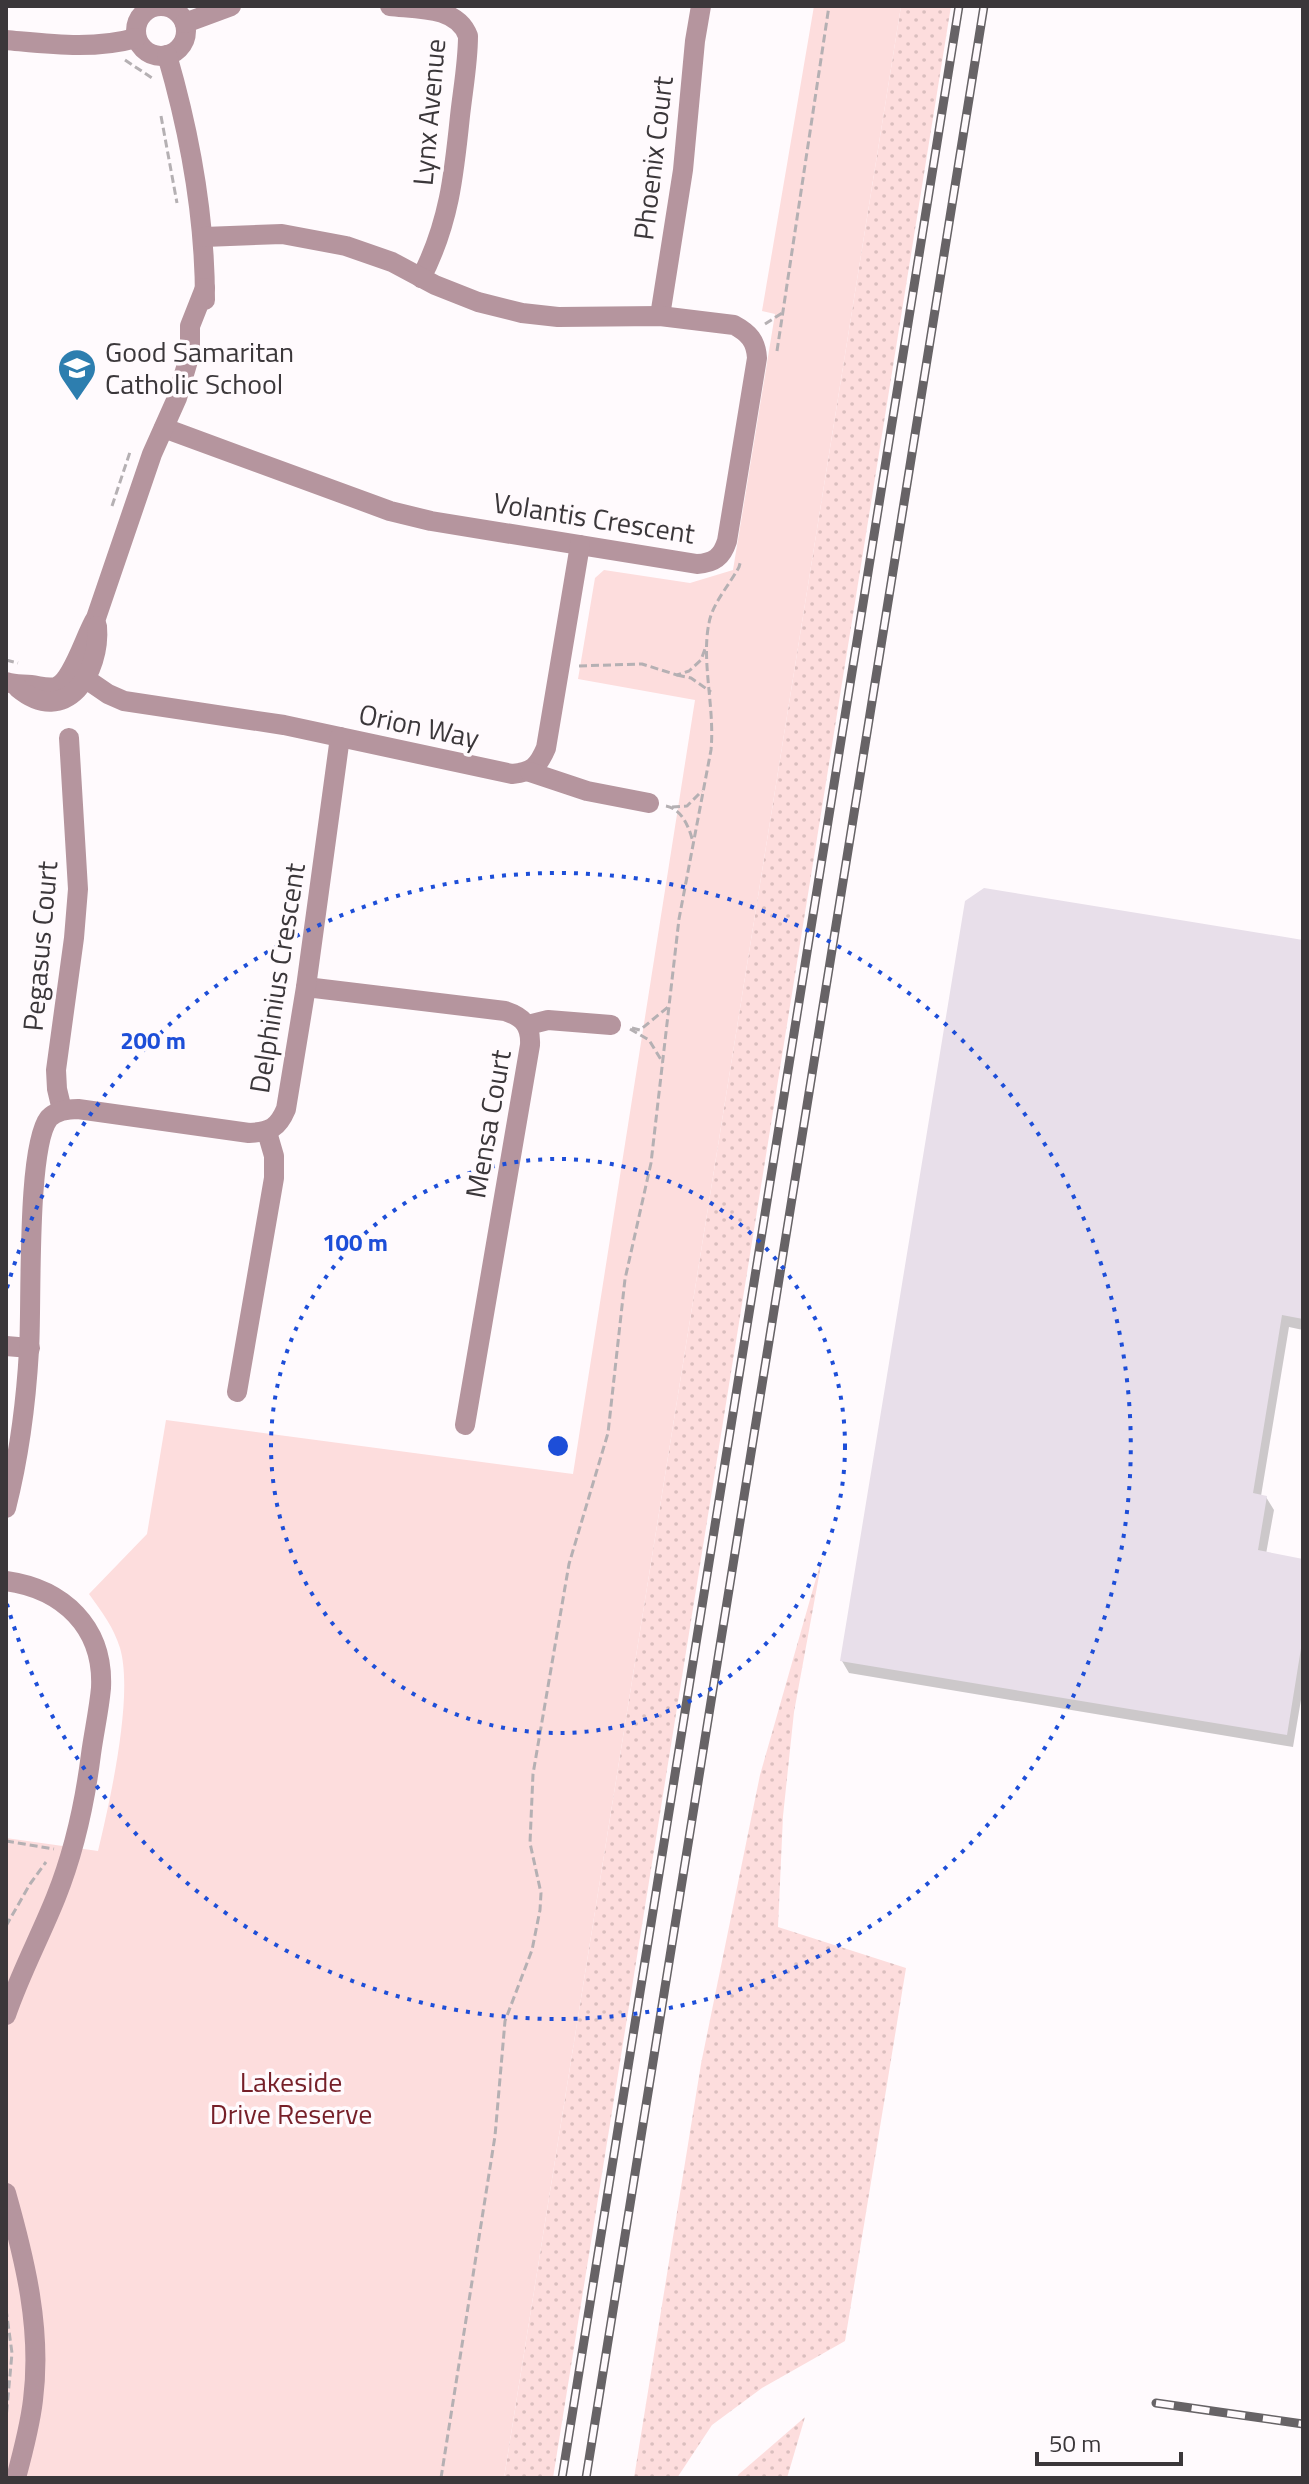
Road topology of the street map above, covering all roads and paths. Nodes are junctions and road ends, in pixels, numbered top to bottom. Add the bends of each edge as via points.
1 (231, 6) edge
2 (390, 6) edge
3 (701, 6) edge
4 (829, 6) edge
5 (152, 7) edge
6 (462, 13) edge
7 (185, 23) junction
8 (6, 40) edge
9 (129, 46) junction
10 (167, 55) junction
11 (154, 87) dead end
12 (160, 111) dead end
13 (178, 210) dead end
14 (204, 237) junction
15 (421, 278) junction
16 (660, 316) junction
17 (776, 357) dead end
18 (164, 428) junction
19 (134, 443) dead end
20 (109, 515) dead end
21 (580, 545) junction
22 (743, 552) dead end
23 (707, 646) junction
24 (6, 660) edge
25 (23, 664) dead end
26 (560, 666) junction
27 (79, 674) junction
28 (677, 675) junction
29 (10, 684) edge
30 (711, 692) junction
31 (340, 737) junction
32 (69, 738) dead end
33 (530, 772) junction
34 (704, 788) junction
35 (649, 803) joint
36 (672, 807) junction
37 (694, 845) junction
38 (306, 987) junction
39 (668, 1007) junction
40 (528, 1025) junction
41 (611, 1025) dead end
42 (663, 1063) junction
43 (62, 1110) junction
44 (267, 1132) junction
45 (6, 1346) edge
46 (30, 1348) junction
47 (237, 1392) dead end
48 (465, 1425) dead end
49 (6, 1508) edge
50 (6, 1581) edge
51 (6, 1841) edge
52 (52, 1848) dead end
53 (47, 1862) dead end
54 (6, 1926) edge
55 (6, 2015) edge
56 (6, 2193) edge
57 (6, 2309) edge
58 (6, 2419) edge
59 (16, 2478) edge
60 (441, 2478) edge

1 - 7 street
2 - 6 street, Lynx Avenue
3 - 16 street, Phoenix Court
4 - 17 path
5 - 7 street via 170,8
5 - 9 street via 137,21
6 - 15 street, Lynx Avenue via 468,48 453,183 445,223
7 - 10 street via 184,40
8 - 9 street
9 - 10 street
9 - 11 path via 122,59 151,77
10 - 14 street
12 - 13 path
14 - 15 street, Volantis Crescent via 282,234 346,246
14 - 18 street via 205,288 190,326 190,354
15 - 16 street, Volantis Crescent via 478,302 522,313
16 - 21 street, Volantis Crescent via 734,325 757,347 723,553 710,563 697,564
18 - 21 street, Volantis Crescent via 390,511
18 - 27 street via 96,618 85,635
19 - 20 path
21 - 26 street
22 - 23 path via 709,620
23 - 28 path via 701,660
23 - 30 path
24 - 25 path
26 - 28 path via 642,664
26 - 33 street via 546,748
27 - 29 street via 56,687
27 - 31 street, Orion Way via 124,701
28 - 30 path
30 - 34 path via 713,729
31 - 33 street, Orion Way via 512,774
31 - 38 street, Delphinius Crescent
32 - 43 street, Pegasus Court via 78,889 56,1070
33 - 35 street, Orion Way via 587,791
34 - 36 path via 687,806
34 - 37 path
35 - 36 path
36 - 37 path via 688,824
37 - 39 path
38 - 40 street, Mensa Court via 505,1011
38 - 44 street, Delphinius Crescent via 286,1109 280,1124
39 - 42 path
39 - 42 path via 640,1030 624,1026 649,1040
40 - 41 street via 548,1020
40 - 48 street, Mensa Court via 530,1045
42 - 60 path via 651,1163 625,1279 608,1433 569,1564 533,1774 530,1843 540,1910 532,1950 505,2021 495,2136
43 - 44 street, Delphinius Crescent
43 - 46 street via 49,1118 43,1133 34,1186
44 - 47 street via 274,1178
45 - 46 street
46 - 49 street
50 - 55 street via 32,1585 68,1606 93,1642 101,1687 74,1844
51 - 52 path
53 - 54 path
56 - 59 street via 31,2295 35,2344 34,2399
57 - 58 path via 12,2353

